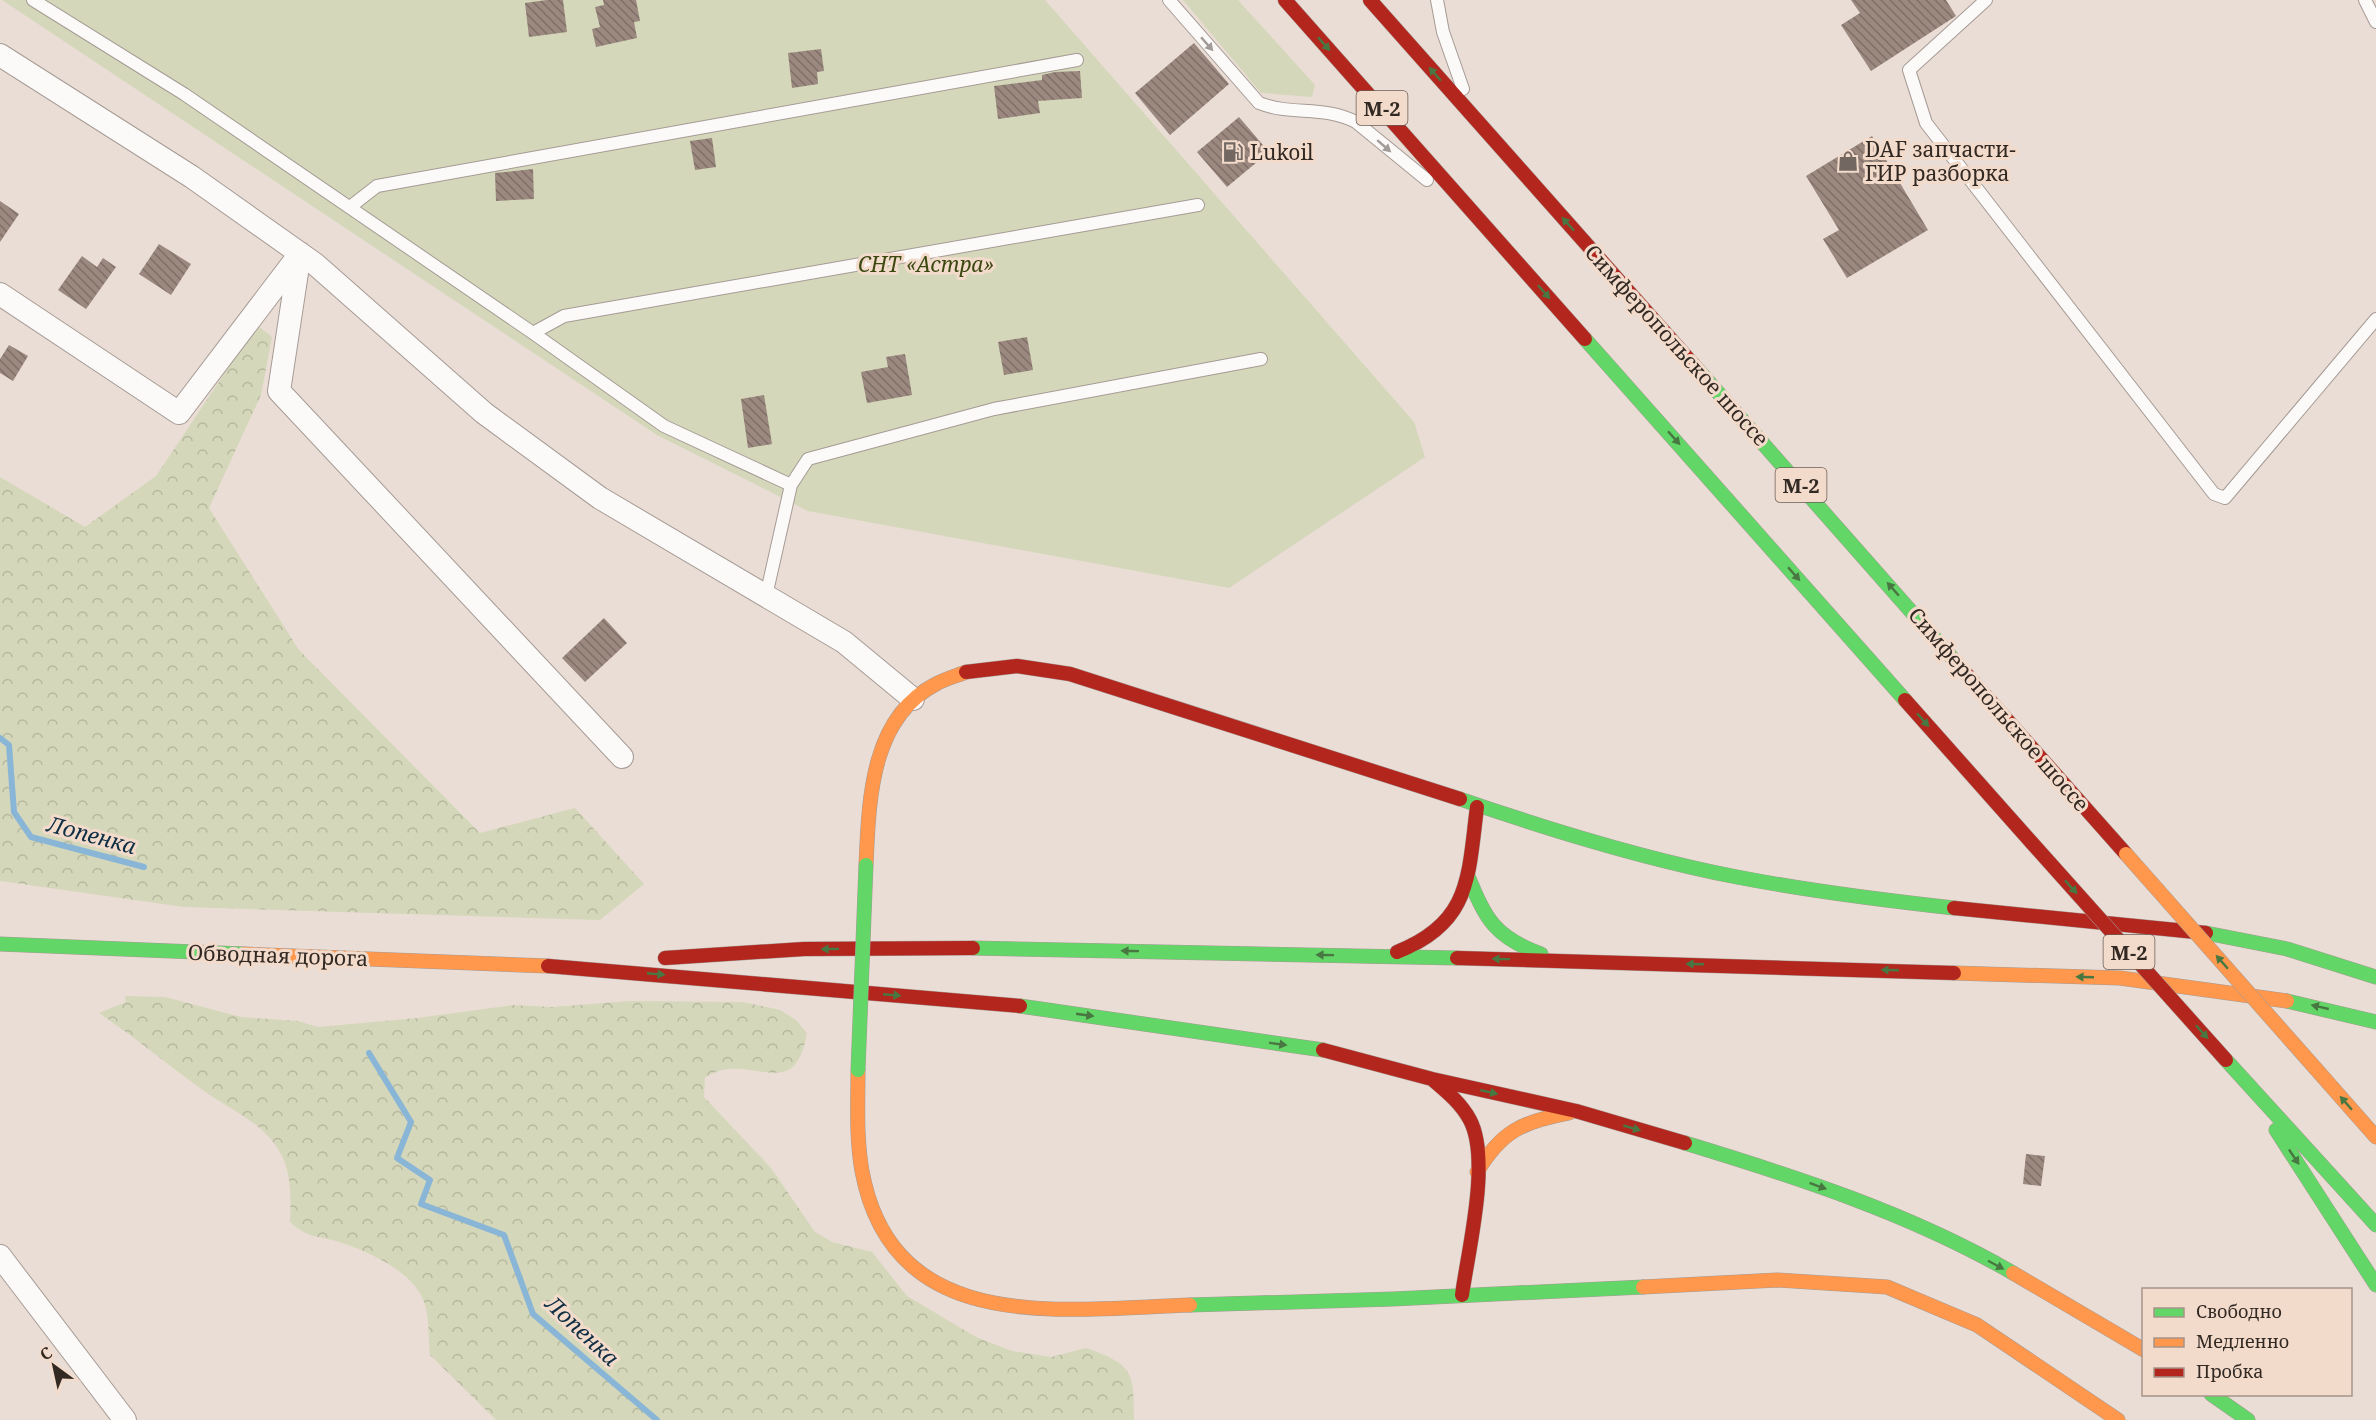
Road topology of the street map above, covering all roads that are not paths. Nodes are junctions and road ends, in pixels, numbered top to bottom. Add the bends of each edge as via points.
1 (33, 0) edge
2 (1169, 0) edge
3 (1286, 0) edge
4 (1370, 0) edge
5 (1437, 0) edge
6 (1986, 0) edge
7 (2365, 0) edge
8 (2376, 22) edge
9 (3, 52) edge
10 (1077, 60) dead end
11 (1473, 118) junction
12 (1198, 205) dead end
13 (350, 207) junction
14 (1479, 216) junction
15 (300, 253) junction
16 (0, 294) edge
17 (2376, 319) edge
18 (533, 333) junction
19 (1262, 359) dead end
20 (791, 485) junction
21 (766, 596) junction
22 (913, 699) junction
23 (622, 757) dead end
24 (1477, 807) junction
25 (1468, 876) junction
26 (0, 944) edge
27 (1383, 956) junction
28 (1559, 960) junction
29 (555, 966) junction
30 (2376, 977) edge
31 (2376, 1022) edge
32 (2239, 1073) junction
33 (1432, 1079) junction
34 (1576, 1111) junction
35 (2376, 1137) edge
36 (1477, 1172) junction
37 (2376, 1225) edge
38 (0, 1256) edge
39 (2376, 1285) edge
40 (1462, 1295) junction
41 (2142, 1349) edge
42 (2212, 1396) edge
43 (125, 1420) edge
44 (2118, 1420) edge
45 (2248, 1420) edge

1 - 13 lane via 184,94
2 -> 14 lane via 1259,103 1275,109 1333,111 1350,118 1412,170
3 -> 14 main road, М-2
11 -> 4 main road, Симферопольское шоссе / М-2
5 - 11 lane via 1443,32
6 - 17 lane via 1909,70 1926,123 2214,494 2225,498
7 - 8 lane
9 - 15 street
10 - 13 lane via 377,186
35 -> 11 main road, Симферопольское шоссе / М-2, bridge
12 - 18 lane via 564,316
13 - 18 lane
14 -> 32 main road, М-2, bridge
15 - 16 street via 179,412
15 - 21 street via 502,426 600,498
15 - 23 street via 279,391
18 - 20 lane via 664,426
19 - 20 lane via 972,415 808,459
20 - 21 lane
21 - 22 street via 844,642
22 - 24 main road via 938,681 970,670 1020,666 1078,676 1250,729
22 - 40 main road, bridge via 892,723 880,747 873,775 858,1070 863,1174 879,1222 894,1250 918,1273 968,1299 1032,1310
24 - 25 main road
24 - 30 main road via 1581,839 1789,887 2198,931 2322,957
25 - 27 main road via 1459,905 1441,931 1418,946
25 - 28 main road via 1494,931 1512,945
26 - 29 main road, Обводная дорога
28 -> 27 main road
27 -> 29 main road via 940,947 804,949
31 -> 28 main road via 2308,1004 2120,978
29 -> 33 main road via 1026,1007 1327,1051
32 - 37 main road, М-2
32 -> 39 main road
33 -> 34 main road
33 - 36 main road via 1472,1122 1478,1142
34 - 36 main road via 1532,1120 1509,1131 1491,1148
34 -> 41 main road via 1765,1167 1893,1214 1998,1265
36 - 40 main road
38 - 43 street
40 - 44 main road via 1777,1280 1887,1287 1977,1325
42 - 45 main road

